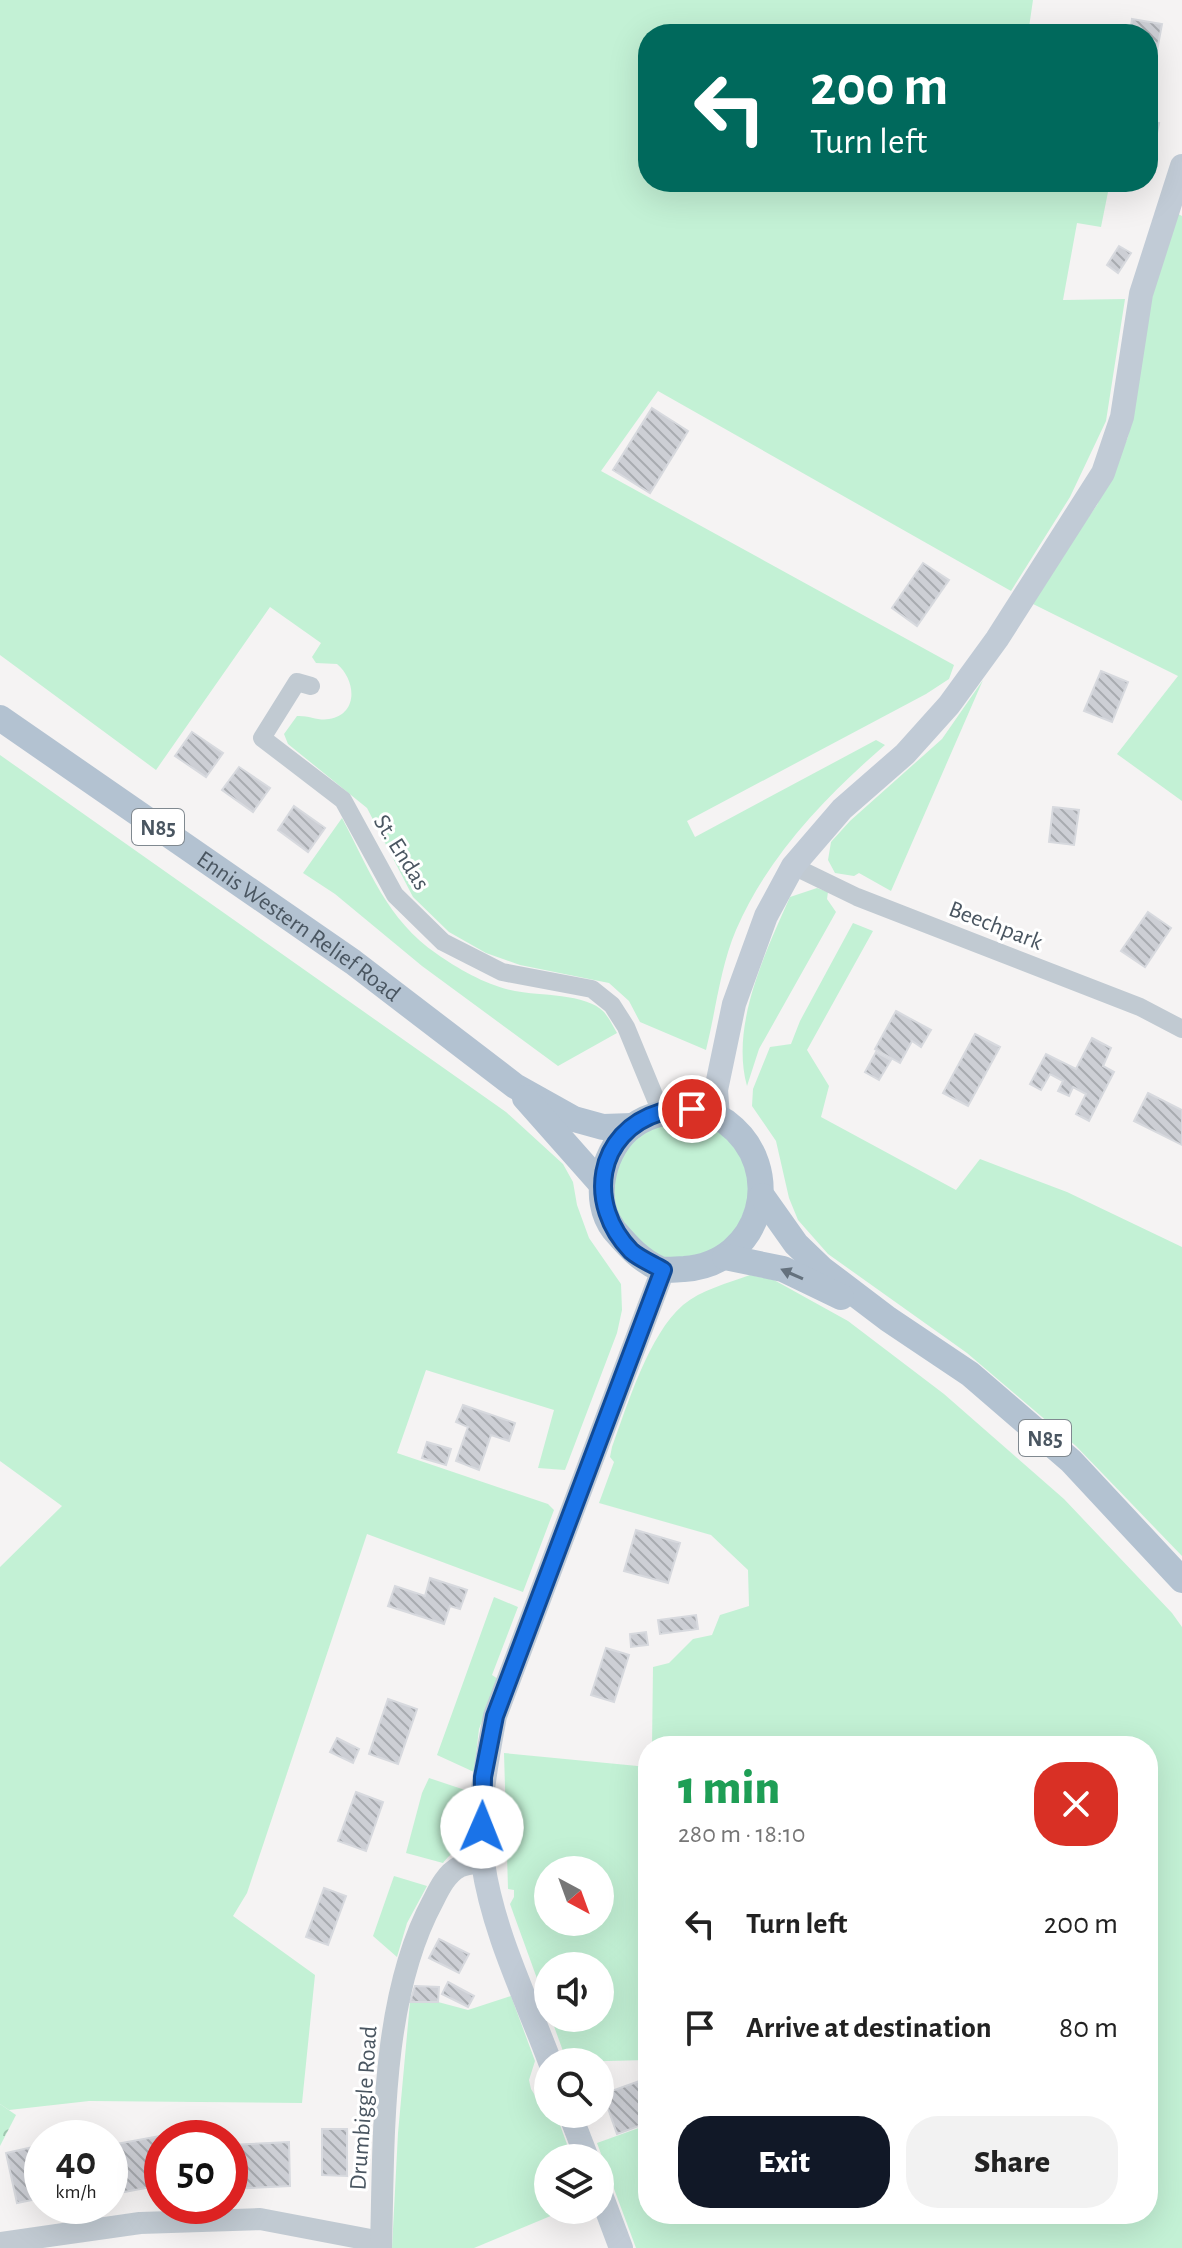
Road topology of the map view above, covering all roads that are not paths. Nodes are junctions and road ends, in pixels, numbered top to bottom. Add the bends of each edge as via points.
1 (1182, 166) edge
2 (311, 686) dead end
3 (0, 718) edge
4 (793, 866) junction
5 (1182, 1029) edge
6 (515, 1086) junction
7 (661, 1112) junction
8 (718, 1117) junction
9 (633, 1126) junction
10 (602, 1185) junction
11 (762, 1196) junction
12 (725, 1257) junction
13 (663, 1270) junction
14 (888, 1319) junction
15 (1182, 1580) edge
16 (482, 1862) junction
17 (545, 2048) edge
18 (612, 2224) edge
19 (0, 2243) edge
20 (381, 2245) edge
21 (621, 2248) edge

1 - 4 main road via 1141,294 1122,417 1103,473 997,639 942,714 842,809
2 - 7 street, St. Endas via 297,682 262,738 343,800 395,895 443,942 502,972 592,989 612,1005
3 - 6 main road, Ennis Western Relief Road / N85 via 353,962
4 - 5 street, Beechpark via 857,897 1140,1007
4 - 8 main road via 766,916 734,1004 716,1090
6 - 9 main road, Ennis Western Relief Road / N85 via 574,1119 603,1127
6 - 10 main road, Ennis Western Relief Road / N85
7 - 8 main road, N85 via 692,1109
7 - 9 main road, N85
8 - 11 main road, N85 via 746,1140 760,1169
9 - 10 main road, N85 via 613,1148
10 - 13 main road, N85 via 610,1224 633,1253
11 - 12 main road, N85 via 753,1228
11 - 14 main road, N85 via 796,1244
12 - 13 main road, N85 via 695,1268
14 -> 12 main road, N85 via 783,1269
13 - 16 main road via 495,1716 483,1777
14 - 15 main road, N85 via 970,1374 1071,1461
16 - 17 main road via 491,1902
16 - 20 street, Drumbiggle Road via 459,1867 443,1882 418,1929 404,1978 390,2041
18 - 21 main road
19 - 20 street via 140,2223 260,2219

